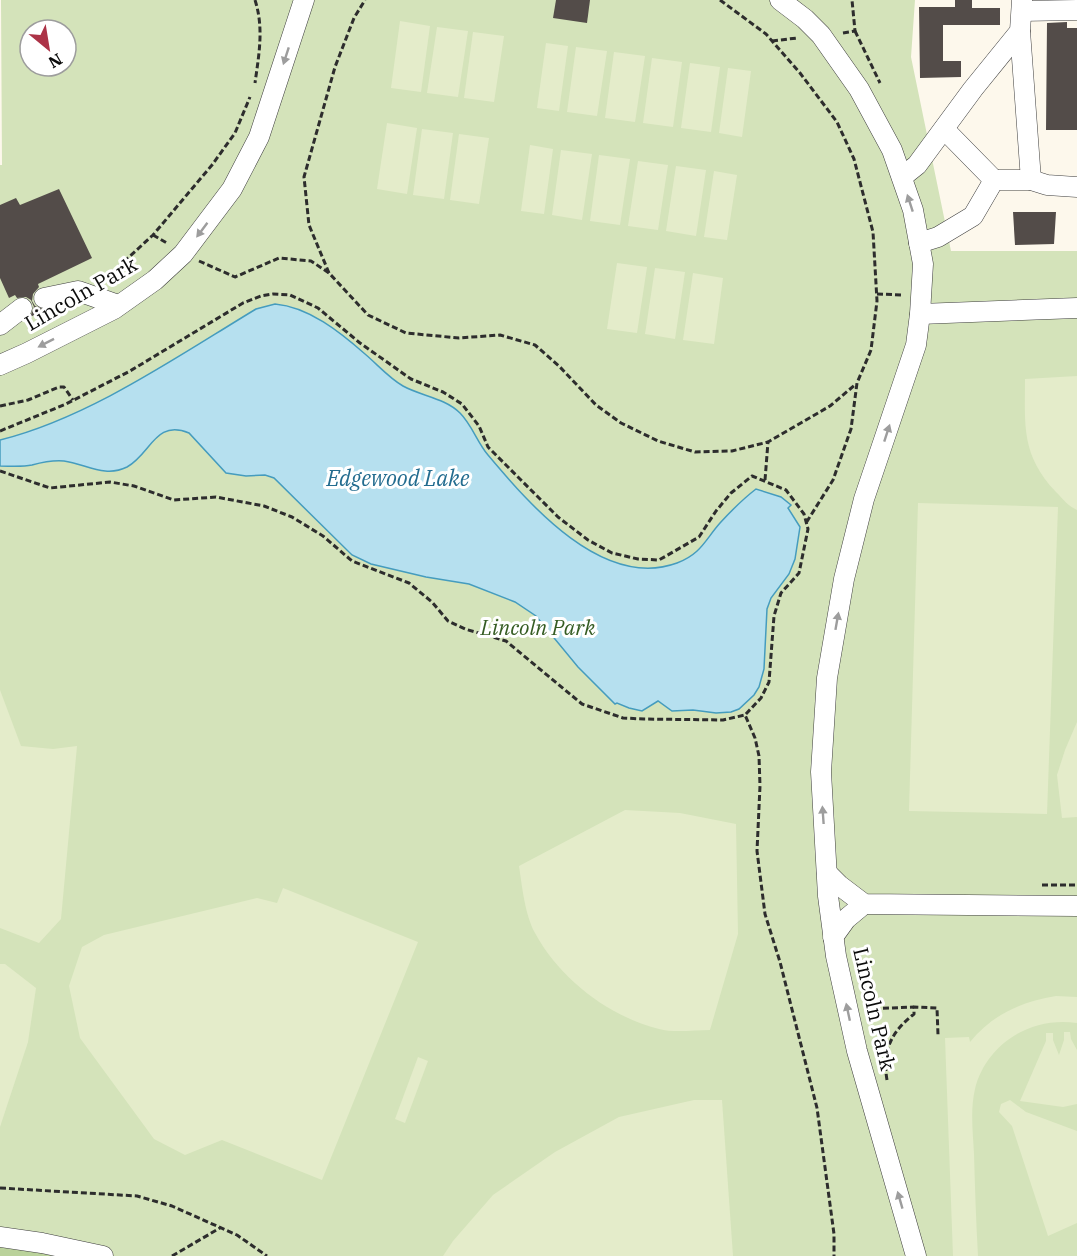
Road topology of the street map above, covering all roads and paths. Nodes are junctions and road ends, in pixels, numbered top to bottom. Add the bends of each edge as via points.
1 (255, 0) edge
2 (304, 0) edge
3 (365, 0) edge
4 (720, 0) edge
5 (780, 0) edge
6 (1022, 5) edge
7 (804, 9) edge
8 (1077, 10) edge
9 (1020, 31) junction
10 (255, 87) dead end
11 (251, 97) dead end
12 (944, 129) junction
13 (902, 177) junction
14 (994, 180) junction
15 (1031, 180) junction
16 (1077, 187) edge
17 (153, 235) dead end
18 (919, 243) junction
19 (183, 254) junction
20 (329, 273) junction
21 (44, 298) dead end
22 (118, 305) junction
23 (22, 308) dead end
24 (1077, 308) edge
25 (920, 314) junction
26 (0, 325) edge
27 (0, 364) edge
28 (857, 383) junction
29 (73, 400) junction
30 (0, 406) edge
31 (0, 431) edge
32 (768, 442) junction
33 (0, 471) edge
34 (765, 480) junction
35 (806, 523) junction
36 (745, 715) junction
37 (827, 873) junction
38 (1031, 885) dead end
39 (1077, 885) edge
40 (864, 904) junction
41 (1077, 906) edge
42 (833, 937) junction
43 (914, 1007) junction
44 (860, 1009) dead end
45 (938, 1035) dead end
46 (887, 1080) dead end
47 (0, 1188) edge
48 (220, 1228) junction
49 (0, 1237) edge
50 (103, 1256) edge
51 (172, 1256) edge
52 (267, 1256) edge
53 (834, 1256) edge
54 (916, 1256) edge

1 - 10 path via 260,16
2 -> 19 street, Lincoln Park via 259,137 232,189
3 - 20 path via 335,67 304,177 309,225
4 - 28 path via 766,34 800,73 837,122 854,159 873,232 877,301 871,350
5 - 7 street, Lincoln Park
6 - 8 street
6 - 9 street
7 - 13 street, Lincoln Park via 859,89
9 - 12 street
9 - 15 street
11 - 17 path via 235,134
12 - 13 street via 918,165
12 - 14 street
18 -> 13 street, Lincoln Park
14 - 15 street
14 - 18 street via 973,216 938,237
15 - 16 street
18 - 25 street, Lincoln Park via 923,264
19 - 20 path via 235,277 279,258 311,261
19 - 22 street, Lincoln Park via 155,280
20 - 32 path via 368,315 406,333 459,338 500,334 535,345 596,405 621,423 658,441 695,452 732,451
21 - 22 street via 78,291
22 -> 27 street, Lincoln Park
23 - 26 street
24 - 25 street
37 -> 25 street, Lincoln Park via 820,772 827,678 844,579 864,499 916,345
28 - 32 path via 830,406
28 - 35 path via 850,429 833,480
29 - 30 path via 64,387 58,387 28,400
29 - 31 path
29 - 34 path via 130,371 243,303 273,294 290,296 318,308 411,378 462,404 479,426 488,447 558,517 612,553 659,560 699,537 731,493 752,476
32 - 34 path
33 - 36 path via 50,488 110,482 174,500 216,497 264,506 292,517 352,561 409,583 448,621 506,641 582,704 623,718 644,720 723,720
34 - 35 path via 786,490
35 - 36 path via 799,573 782,593 774,616 769,682
36 - 53 path via 759,756 757,851 765,914 817,1108
37 - 40 street
37 - 42 street, Lincoln Park
38 - 39 path
40 - 41 street
40 - 42 street
54 -> 42 street, Lincoln Park via 857,1051
43 - 44 path
43 - 45 path via 937,1008
43 - 46 path via 914,1014 890,1039
47 - 48 path via 137,1196 172,1206
48 - 51 path
48 - 52 path
49 - 50 street

